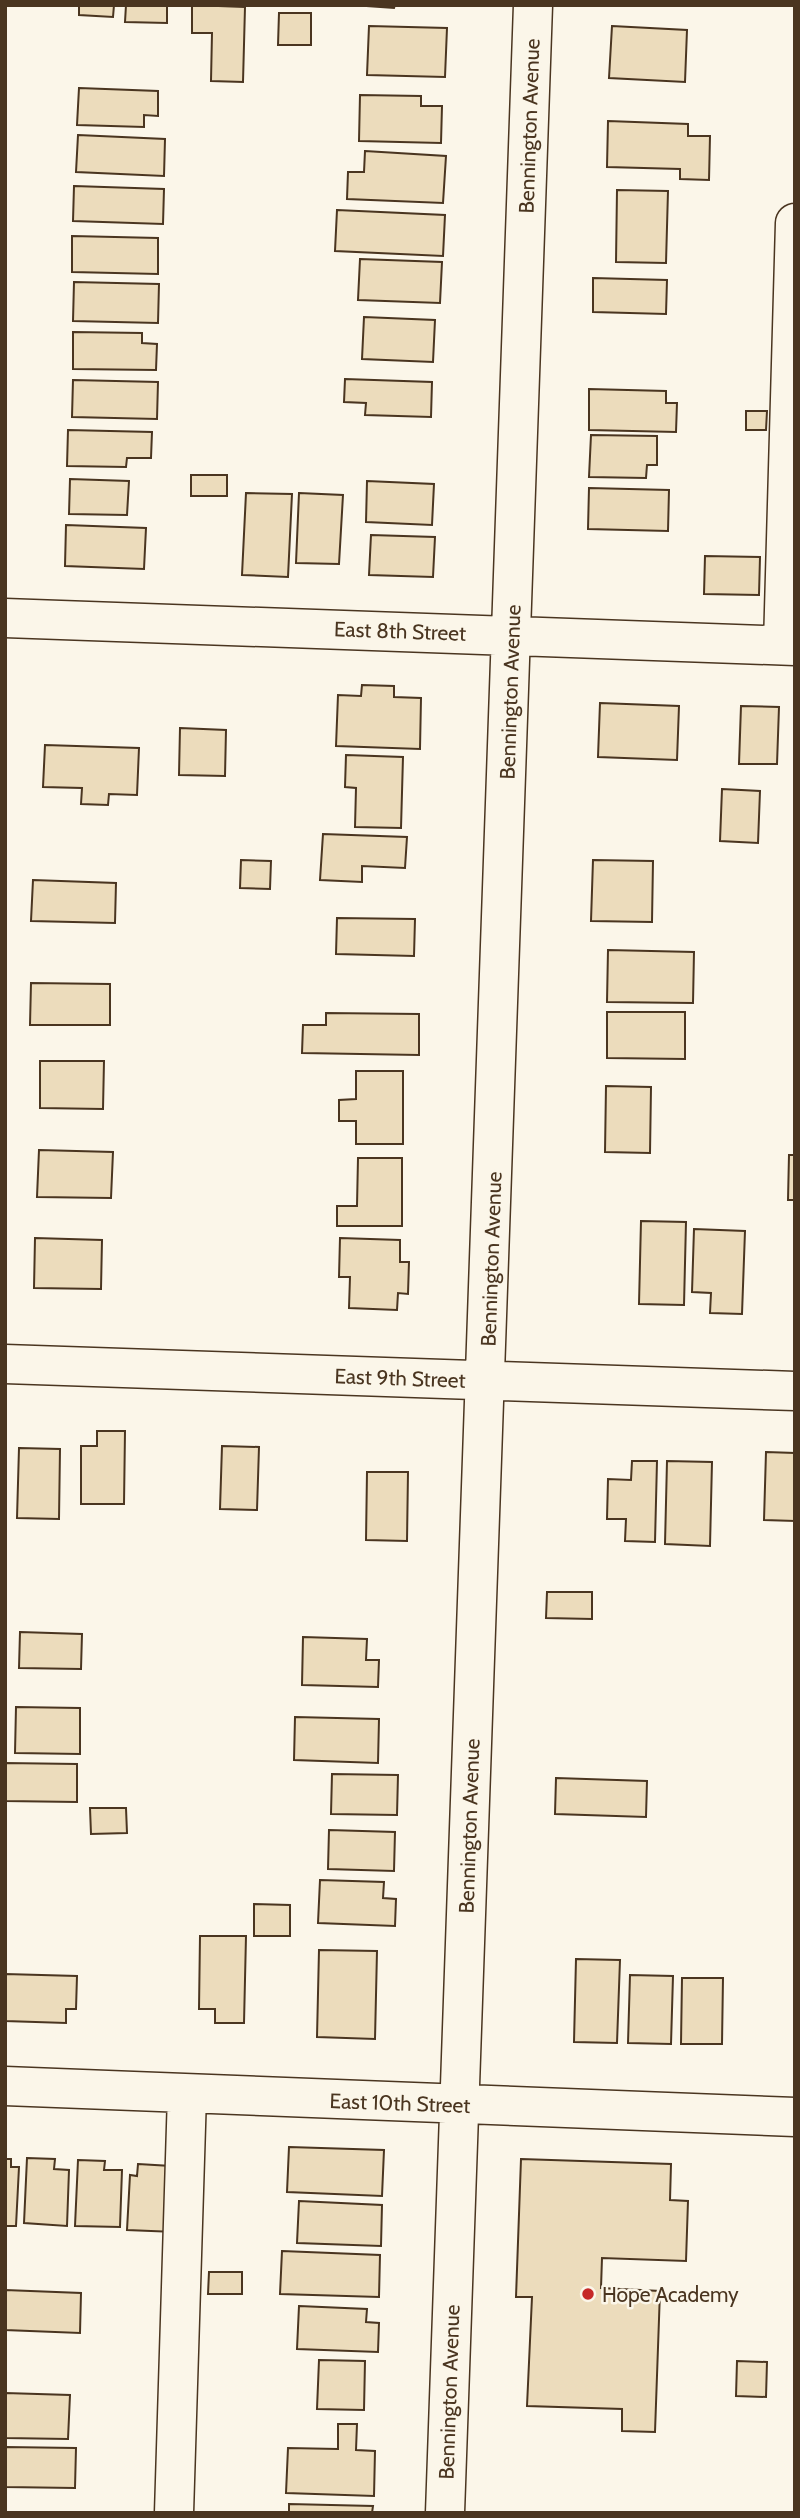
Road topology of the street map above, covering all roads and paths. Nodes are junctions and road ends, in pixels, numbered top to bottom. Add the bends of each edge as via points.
1 (533, 5) edge
2 (795, 223) edge
3 (5, 618) edge
4 (512, 636) junction
5 (789, 645) edge
6 (5, 1364) edge
7 (486, 1381) junction
8 (795, 1391) edge
9 (5, 2086) edge
10 (187, 2094) junction
11 (458, 2105) junction
12 (795, 2117) edge
13 (174, 2513) edge
14 (445, 2513) edge

1 - 4 street, Bennington Avenue
2 - 5 street
3 - 4 street, East 8th Street
4 - 5 street, East 8th Street
4 - 7 street, Bennington Avenue
6 - 7 street, East 9th Street
7 - 8 street, East 9th Street
7 - 11 street, Bennington Avenue
9 - 10 street, East 10th Street
10 - 11 street, East 10th Street
10 - 13 street
11 - 12 street, East 10th Street
11 - 14 street, Bennington Avenue

